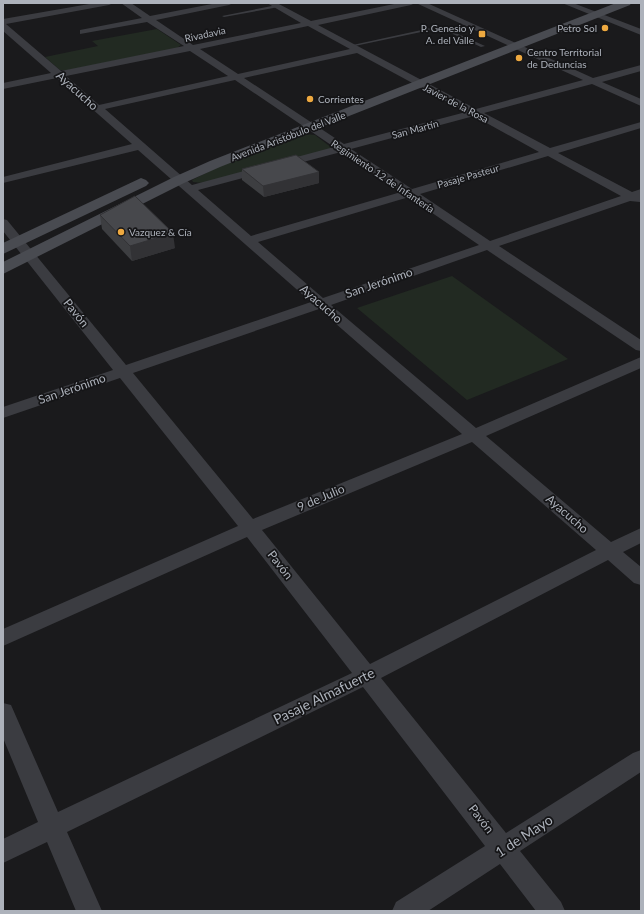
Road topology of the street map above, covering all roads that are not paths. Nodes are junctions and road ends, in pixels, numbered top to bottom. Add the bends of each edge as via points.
1 (109, 3) edge
2 (125, 3) edge
3 (229, 3) edge
4 (411, 3) edge
5 (420, 3) edge
6 (592, 3) edge
7 (626, 3) edge
8 (274, 4) edge
9 (565, 8) edge
10 (579, 8) junction
11 (596, 15) junction
12 (224, 16) dead end
13 (148, 18) junction
14 (3, 22) edge
15 (309, 24) junction
16 (3, 26) edge
17 (83, 32) dead end
18 (641, 32) edge
19 (501, 40) junction
20 (514, 40) junction
21 (483, 46) junction
22 (192, 48) junction
23 (354, 48) junction
24 (448, 60) dead end
25 (641, 68) edge
26 (59, 75) junction
27 (406, 76) junction
28 (236, 77) junction
29 (420, 77) junction
30 (592, 81) junction
31 (3, 86) edge
32 (641, 103) edge
33 (97, 108) junction
34 (475, 113) junction
35 (297, 118) junction
36 (641, 125) edge
37 (310, 127) junction
38 (139, 146) junction
39 (342, 149) junction
40 (549, 153) junction
41 (3, 180) edge
42 (179, 180) junction
43 (409, 193) junction
44 (637, 197) edge
45 (3, 223) edge
46 (248, 241) junction
47 (486, 245) junction
48 (3, 249) edge
49 (24, 249) junction
50 (3, 269) edge
51 (320, 303) junction
52 (641, 347) edge
53 (641, 362) edge
54 (123, 371) junction
55 (3, 413) edge
56 (475, 435) junction
57 (250, 528) junction
58 (641, 535) edge
59 (610, 551) junction
60 (641, 578) edge
61 (3, 638) edge
62 (367, 675) junction
63 (3, 712) edge
64 (641, 760) edge
65 (54, 826) junction
66 (504, 848) junction
67 (3, 851) edge
68 (89, 911) edge
69 (406, 911) edge
70 (552, 911) edge

1 - 14 street
2 - 13 street, Regimiento 12 de Infantería
3 - 13 street
4 - 15 street, Rivadavia
5 - 19 street
6 - 10 main road
7 - 11 main road, Avenida Aristóbulo del Valle
8 - 12 lane
8 - 15 street
9 - 10 main road
10 - 11 street
11 - 18 street
11 - 20 main road, Avenida Aristóbulo del Valle
13 - 17 street via 144,21
13 - 22 street, Regimiento 12 de Infantería
15 - 22 street, Rivadavia
15 - 23 street
16 - 26 street, Ayacucho
19 - 20 main road, Avenida Aristóbulo del Valle
19 - 21 main road, Avenida Aristóbulo del Valle
20 - 29 main road, Avenida Aristóbulo del Valle
20 - 30 street
21 - 23 lane via 440,27
21 - 24 main road, Avenida Aristóbulo del Valle
22 - 26 street, Rivadavia
22 - 28 street, Regimiento 12 de Infantería
23 - 27 street
23 - 28 street
25 - 30 street, San Martín
26 - 31 street, Rivadavia
26 - 33 street, Ayacucho
27 - 29 main road, Avenida Aristóbulo del Valle
27 - 35 main road, Avenida Aristóbulo del Valle
28 - 33 street
28 - 35 street, Regimiento 12 de Infantería
29 - 34 street, Javier de la Rosa
29 - 37 main road, Avenida Aristóbulo del Valle
30 - 32 street
30 - 34 street, San Martín
33 - 38 street, Ayacucho
34 - 39 street, San Martín
34 - 40 street, Javier de la Rosa
35 - 37 street, Regimiento 12 de Infantería
35 - 42 main road, Avenida Aristóbulo del Valle
36 - 40 street, Pasaje Pasteur
37 - 39 street, Regimiento 12 de Infantería
37 - 42 main road, Avenida Aristóbulo del Valle
38 - 41 street
38 - 42 street, Ayacucho
39 - 42 street, San Martín
39 - 43 street, Regimiento 12 de Infantería
40 - 43 street, Pasaje Pasteur
40 - 44 street, Javier de la Rosa
42 - 46 street, Ayacucho
42 - 49 main road, Avenida Aristóbulo del Valle
43 - 46 street, Pasaje Pasteur
43 - 47 street, Regimiento 12 de Infantería
44 - 47 street, San Jerónimo
45 - 49 street, Pavón
46 - 51 street, Ayacucho
47 - 51 street, San Jerónimo
47 - 52 street, Regimiento 12 de Infantería
48 - 49 main road, Avenida Aristóbulo del Valle
49 - 50 main road, Avenida Aristóbulo del Valle
49 - 54 street, Pavón
51 - 54 street, San Jerónimo
51 - 56 street, Ayacucho
53 - 56 street, 9 de Julio
54 - 55 street, San Jerónimo
54 - 57 street, Pavón
56 - 57 street, 9 de Julio
56 - 59 street, Ayacucho
57 - 61 street, 9 de Julio
57 - 62 street, Pavón
58 - 59 street, Pasaje Almafuerte
59 - 60 street, Ayacucho
59 - 62 street, Pasaje Almafuerte
62 - 65 street, Pasaje Almafuerte
62 - 66 street, Pavón
63 - 65 street
64 - 66 street, 1 de Mayo
65 - 67 street, Pasaje Almafuerte
65 - 68 street
66 - 69 street, 1 de Mayo
66 - 70 street, Pavón

